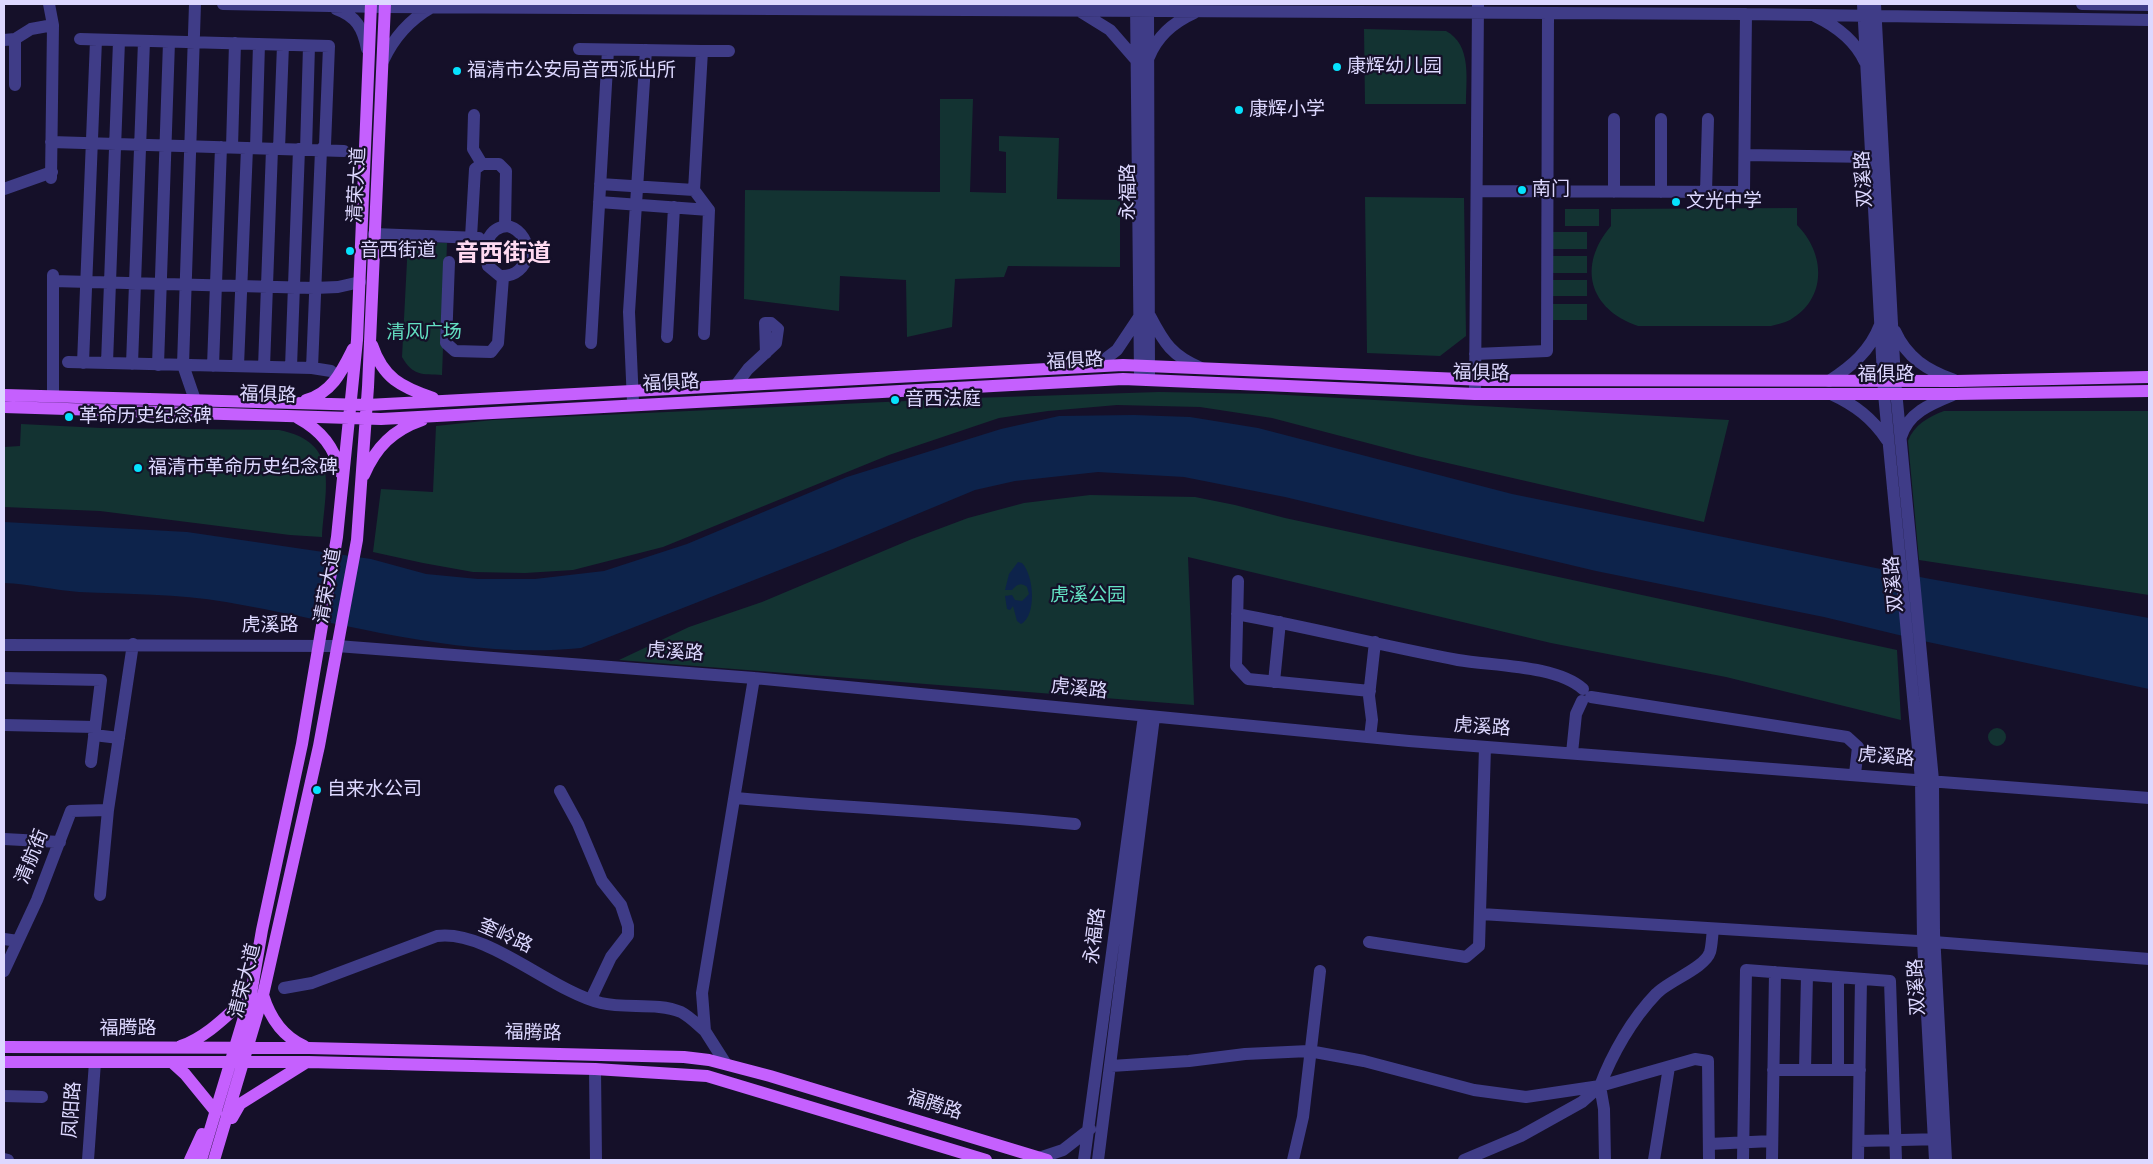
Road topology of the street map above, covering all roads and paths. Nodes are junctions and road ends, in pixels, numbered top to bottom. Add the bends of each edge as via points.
1 (49, 4) edge
2 (195, 4) edge
3 (223, 4) edge
4 (2082, 4) edge
5 (371, 5) edge
6 (384, 5) edge
7 (2149, 5) edge
8 (329, 6) junction
9 (432, 7) junction
10 (1142, 8) edge
11 (1478, 8) edge
12 (1869, 9) edge
13 (1079, 11) junction
14 (1196, 12) junction
15 (1548, 13) junction
16 (1746, 14) junction
17 (1813, 14) junction
18 (2149, 20) edge
19 (53, 25) junction
20 (80, 39) dead end
21 (9, 40) edge
22 (96, 40) junction
23 (118, 40) junction
24 (144, 41) junction
25 (169, 42) junction
26 (194, 42) junction
27 (235, 44) junction
28 (259, 44) junction
29 (283, 45) junction
30 (309, 46) junction
31 (579, 49) dead end
32 (608, 50) junction
33 (646, 50) junction
34 (702, 51) junction
35 (729, 51) dead end
36 (1142, 61) junction
37 (376, 63) junction
38 (1866, 67) junction
39 (15, 85) dead end
40 (474, 115) dead end
41 (1614, 119) dead end
42 (1661, 119) dead end
43 (1708, 119) dead end
44 (51, 142) junction
45 (92, 143) junction
46 (115, 144) junction
47 (140, 144) junction
48 (165, 145) junction
49 (191, 146) junction
50 (226, 147) junction
51 (251, 148) junction
52 (275, 149) junction
53 (303, 150) junction
54 (321, 150) junction
55 (344, 151) dead end
56 (1745, 155) junction
57 (1871, 157) junction
58 (482, 164) junction
59 (600, 184) junction
60 (638, 187) junction
61 (4, 189) edge
62 (694, 190) junction
63 (1477, 191) junction
64 (1548, 192) junction
65 (1614, 192) junction
66 (1661, 192) junction
67 (1706, 192) junction
68 (599, 202) junction
69 (637, 205) junction
70 (674, 208) junction
71 (709, 210) junction
72 (505, 226) junction
73 (374, 234) junction
74 (471, 238) junction
75 (488, 238) junction
76 (449, 262) dead end
77 (503, 276) junction
78 (85, 282) junction
79 (109, 282) junction
80 (360, 282) junction
81 (136, 283) junction
82 (159, 284) junction
83 (187, 285) junction
84 (216, 286) junction
85 (242, 287) junction
86 (266, 287) junction
87 (293, 288) junction
88 (314, 288) junction
89 (1144, 314) junction
90 (1886, 323) junction
91 (704, 334) dead end
92 (667, 337) dead end
93 (363, 340) junction
94 (591, 343) dead end
95 (766, 353) dead end
96 (1475, 354) junction
97 (68, 362) dead end
98 (83, 363) junction
99 (107, 363) junction
100 (132, 364) junction
101 (158, 365) junction
102 (184, 365) junction
103 (213, 366) junction
104 (238, 366) junction
105 (1096, 366) junction
106 (1145, 366) junction
107 (264, 367) junction
108 (291, 367) junction
109 (312, 368) junction
110 (1203, 368) junction
111 (337, 376) junction
112 (2149, 377) edge
113 (1145, 380) junction
114 (1475, 380) junction
115 (736, 385) junction
116 (1830, 387) junction
117 (1890, 387) junction
118 (1956, 387) junction
119 (632, 391) junction
120 (2149, 391) edge
121 (4, 394) edge
122 (1475, 394) junction
123 (53, 396) junction
124 (195, 400) junction
125 (440, 401) junction
126 (349, 404) junction
127 (366, 404) junction
128 (633, 404) junction
129 (4, 406) edge
130 (294, 410) junction
131 (438, 415) junction
132 (348, 419) junction
133 (366, 419) junction
134 (1895, 441) junction
135 (343, 480) junction
136 (362, 482) junction
137 (1238, 581) dead end
138 (1237, 614) junction
139 (1280, 622) junction
140 (1375, 642) junction
141 (133, 644) junction
142 (4, 645) edge
143 (319, 645) junction
144 (337, 646) junction
145 (4, 678) edge
146 (754, 678) junction
147 (1274, 682) junction
148 (1370, 691) junction
149 (1585, 696) junction
150 (1149, 716) junction
151 (4, 725) edge
152 (95, 731) junction
153 (119, 738) junction
154 (1370, 738) junction
155 (1485, 747) junction
156 (1572, 753) junction
157 (91, 762) dead end
158 (1855, 774) junction
159 (1927, 780) junction
160 (560, 791) dead end
161 (736, 798) junction
162 (2149, 798) edge
163 (108, 810) junction
164 (1075, 824) dead end
165 (4, 839) edge
166 (60, 842) junction
167 (100, 895) dead end
168 (1481, 914) junction
169 (1713, 929) junction
170 (4, 939) edge
171 (18, 941) junction
172 (1929, 941) junction
173 (1369, 942) dead end
174 (2149, 959) edge
175 (4, 971) edge
176 (1320, 971) dead end
177 (1775, 972) junction
178 (1807, 975) junction
179 (1838, 977) junction
180 (1861, 979) junction
181 (284, 988) dead end
182 (257, 994) junction
183 (591, 999) junction
184 (705, 1031) junction
185 (4, 1047) edge
186 (175, 1048) junction
187 (241, 1048) junction
188 (309, 1048) junction
189 (1309, 1052) junction
190 (4, 1062) edge
191 (95, 1062) junction
192 (308, 1062) junction
193 (230, 1063) junction
194 (244, 1063) junction
195 (174, 1064) junction
196 (726, 1064) junction
197 (1111, 1066) junction
198 (1669, 1067) junction
199 (595, 1069) junction
200 (1773, 1070) junction
201 (1806, 1070) junction
202 (1838, 1070) junction
203 (1860, 1070) junction
204 (1600, 1086) junction
205 (4, 1096) edge
206 (42, 1097) dead end
207 (218, 1121) junction
208 (1090, 1129) junction
209 (1102, 1138) junction
210 (1940, 1139) junction
211 (1895, 1140) junction
212 (1772, 1141) junction
213 (1859, 1141) junction
214 (1709, 1144) junction
215 (4, 1159) edge
216 (1043, 1159) edge
217 (8, 1160) edge
218 (88, 1160) edge
219 (190, 1160) edge
220 (201, 1160) edge
221 (214, 1160) edge
222 (220, 1160) edge
223 (596, 1160) edge
224 (986, 1160) edge
225 (1084, 1160) edge
226 (1098, 1160) edge
227 (1110, 1160) edge
228 (1293, 1160) edge
229 (1464, 1160) edge
230 (1605, 1160) edge
231 (1654, 1160) edge
232 (1709, 1160) edge
233 (1743, 1160) edge
234 (1772, 1160) edge
235 (1858, 1160) edge
236 (1896, 1160) edge
237 (1935, 1160) edge
238 (1946, 1160) edge

1 - 19 street
2 - 26 street
3 - 8 street
4 - 7 street
5 - 6 street
5 - 8 street
5 - 37 main road, 清荣大道
6 - 9 street
6 - 37 main road, 清荣大道
8 - 37 street via 350,14 359,22
9 - 13 street
9 - 37 street via 401,30
10 - 13 street
10 - 14 street
10 - 36 street, 永福路
11 - 14 street
11 - 15 street
11 - 63 street
12 - 17 street
12 - 18 street
12 - 38 street, 双溪路
12 - 90 street, 双溪路
13 - 36 street via 1110,30
14 - 36 street via 1173,25
15 - 16 street
15 - 64 street
16 - 17 street
16 - 56 street
17 - 38 street via 1852,42
19 - 21 street via 31,29
19 - 44 street
20 - 22 street
21 - 39 street
22 - 23 street
22 - 45 street
23 - 24 street
23 - 46 street
24 - 25 street
24 - 47 street
25 - 26 street
25 - 48 street
26 - 27 street
26 - 49 street
27 - 28 street
27 - 50 street
28 - 29 street
28 - 51 street
29 - 30 street
29 - 52 street
30 - 53 street
30 - 54 street via 329,46 325,145
31 - 32 street
32 - 33 street
32 - 59 street
33 - 34 street
33 - 60 street
34 - 35 street
34 - 62 street
36 - 89 street, 永福路
37 - 73 main road, 清荣大道
37 - 80 main road, 清荣大道
38 - 57 street, 双溪路
40 - 58 street via 473,149
41 - 65 street
42 - 66 street
43 - 67 street
44 - 45 street
44 - 61 street via 51,175
45 - 46 street
45 - 78 street
46 - 47 street
46 - 79 street
47 - 48 street
47 - 81 street
48 - 49 street
48 - 82 street
49 - 50 street
49 - 83 street
50 - 51 street
50 - 84 street
51 - 52 street
51 - 85 street
52 - 53 street
52 - 86 street
53 - 54 street
53 - 87 street
54 - 55 street
54 - 88 street
56 - 57 street
56 - 67 street via 1744,192
57 - 90 street, 双溪路
58 - 72 street via 499,164 506,171
58 - 74 street via 475,169
59 - 60 street
59 - 68 street
60 - 62 street
60 - 69 street
62 - 71 street
63 - 64 street
63 - 96 street
64 - 65 street
64 - 96 street via 1547,351
65 - 66 street
66 - 67 street
68 - 69 street
68 - 94 street
69 - 70 street
69 - 119 street via 629,312
70 - 71 street
70 - 92 street
71 - 91 street
72 - 75 street via 494,230
72 - 77 street via 520,232 526,243 526,256 521,270
73 - 74 street
73 - 93 main road, 清荣大道
74 - 75 street
75 - 77 street via 485,258 488,266
76 - 77 street via 446,343 455,351 491,352 498,343
78 - 79 street
78 - 98 street
78 - 123 street via 53,278
79 - 81 street
79 - 99 street
80 - 88 street
80 - 93 main road, 清荣大道
81 - 82 street
81 - 100 street
82 - 83 street
82 - 101 street
83 - 84 street
83 - 102 street
84 - 85 street
84 - 103 street
85 - 86 street
85 - 104 street
86 - 87 street
86 - 107 street
87 - 88 street
87 - 108 street
88 - 109 street
89 - 105 street via 1117,350
89 - 106 street, 永福路
89 - 110 street via 1173,352 1182,360
90 - 116 street via 1864,353
90 - 117 street, 双溪路
90 - 118 street via 1915,361
93 - 111 main road
93 - 125 main road via 386,374 404,387
93 - 126 main road, 清荣大道
93 - 127 main road, 清荣大道
95 - 115 street
96 - 114 street
97 - 98 street
98 - 99 street
99 - 100 street
100 - 101 street
101 - 102 street
102 - 103 street
102 - 124 street
103 - 104 street
104 - 107 street
105 - 106 main road, 福俱路
105 - 115 main road, 福俱路
106 - 110 main road, 福俱路
106 - 113 street, 永福路
107 - 108 street
108 - 109 street
109 - 111 street via 331,371
110 - 114 main road, 福俱路
111 - 130 main road via 325,392
112 - 118 main road, 福俱路
113 - 122 main road, 福俱路
113 - 128 main road, 福俱路
114 - 116 main road, 福俱路
114 - 122 street
115 - 119 main road, 福俱路
116 - 117 main road, 福俱路
116 - 122 main road, 福俱路
116 - 134 street
117 - 118 main road, 福俱路
117 - 134 street, 双溪路
118 - 120 main road, 福俱路
118 - 134 street via 1918,412
119 - 125 main road, 福俱路
119 - 128 street
121 - 123 main road, 福俱路
123 - 124 main road, 福俱路
124 - 130 main road, 福俱路
125 - 127 main road, 福俱路
126 - 127 main road, 福俱路
126 - 130 main road, 福俱路
126 - 132 main road, 清荣大道
127 - 133 main road, 清荣大道
128 - 131 main road, 福俱路
129 - 130 main road, 福俱路
130 - 132 main road, 福俱路
130 - 135 main road via 322,434 338,460
131 - 133 main road, 福俱路
131 - 136 main road via 391,434 378,449
132 - 133 main road, 福俱路
132 - 135 main road, 清荣大道
133 - 136 main road, 清荣大道
134 - 159 street, 双溪路
135 - 143 main road, 清荣大道
136 - 144 main road, 清荣大道 via 357,540
137 - 138 street
138 - 139 street
138 - 147 street via 1236,666 1248,679
139 - 140 street
139 - 147 street
140 - 148 street
140 - 149 street via 1458,660 1548,674 1575,683
141 - 142 street, 虎溪路
141 - 143 street, 虎溪路
141 - 153 street
143 - 144 street, 虎溪路
143 - 182 main road, 清荣大道 via 302,744 262,930
144 - 146 street, 虎溪路
144 - 182 main road, 清荣大道 via 319,746
145 - 152 street via 101,680
146 - 150 street, 虎溪路
146 - 161 street
147 - 148 street
148 - 154 street
149 - 156 street via 1576,714
149 - 158 street via 1847,737 1858,747
150 - 154 street, 虎溪路
150 - 197 street, 永福路
150 - 208 street, 永福路
151 - 152 street
152 - 153 street
152 - 157 street
153 - 163 street
154 - 155 street, 虎溪路
155 - 156 street, 虎溪路
155 - 168 street
156 - 158 street, 虎溪路
158 - 159 street, 虎溪路
159 - 162 street, 虎溪路
159 - 172 street, 双溪路
160 - 183 street via 602,881 621,905 628,926 628,935 611,958
161 - 164 street
161 - 184 street via 702,993
163 - 166 street, 清航街 via 71,811
163 - 167 street
165 - 166 street
166 - 171 street, 清航街
168 - 169 street
168 - 173 street via 1479,946 1466,957
169 - 172 street
169 - 204 street via 1710,954 1656,994 1609,1063
170 - 171 street
171 - 175 street, 清航街
172 - 174 street
172 - 210 street, 双溪路
176 - 189 street
177 - 178 street
177 - 200 street
177 - 233 street via 1746,970
178 - 179 street
178 - 201 street
179 - 180 street
179 - 202 street
180 - 203 street
180 - 211 street via 1890,981
181 - 183 street, 奎岭路 via 312,983 446,935 496,950 568,990
182 - 186 main road via 194,1041
182 - 187 main road, 清荣大道
182 - 188 main road via 277,1026 292,1041
183 - 184 street, 奎岭路 via 601,1003 670,1009 683,1013
184 - 196 street
185 - 186 main road, 福腾路
186 - 187 main road, 福腾路
187 - 188 main road, 福腾路
187 - 193 main road, 清荣大道
187 - 194 main road, 清荣大道
188 - 196 main road, 福腾路 via 658,1056
189 - 197 street via 1245,1054
189 - 204 street via 1364,1061 1474,1090 1526,1098
189 - 228 street via 1303,1117
190 - 191 main road, 福腾路
191 - 195 main road, 福腾路
191 - 218 street, 凤阳路
192 - 194 main road, 福腾路
192 - 199 main road, 福腾路
192 - 207 main road
193 - 194 main road, 福腾路
193 - 195 main road, 福腾路
193 - 207 main road, 清荣大道
194 - 207 main road, 清荣大道
195 - 207 main road via 185,1074
196 - 216 main road, 福腾路
197 - 209 street, 永福路
198 - 204 street
198 - 214 street via 1695,1059 1708,1061
198 - 231 street
199 - 223 street
199 - 224 main road, 福腾路 via 681,1073 722,1079
200 - 201 street
200 - 212 street
201 - 202 street
202 - 203 street
203 - 213 street
204 - 229 street via 1582,1102 1521,1136
204 - 230 street
205 - 206 street
207 - 219 main road via 204,1131
207 - 220 main road, 清荣大道
207 - 221 main road, 清荣大道
207 - 222 main road
208 - 216 street via 1062,1150
208 - 225 street, 永福路
209 - 226 street, 永福路
209 - 227 street
210 - 211 street
210 - 237 street, 双溪路
210 - 238 street, 双溪路
211 - 213 street
211 - 236 street
212 - 214 street
212 - 234 street
213 - 235 street
214 - 232 street
215 - 217 street

